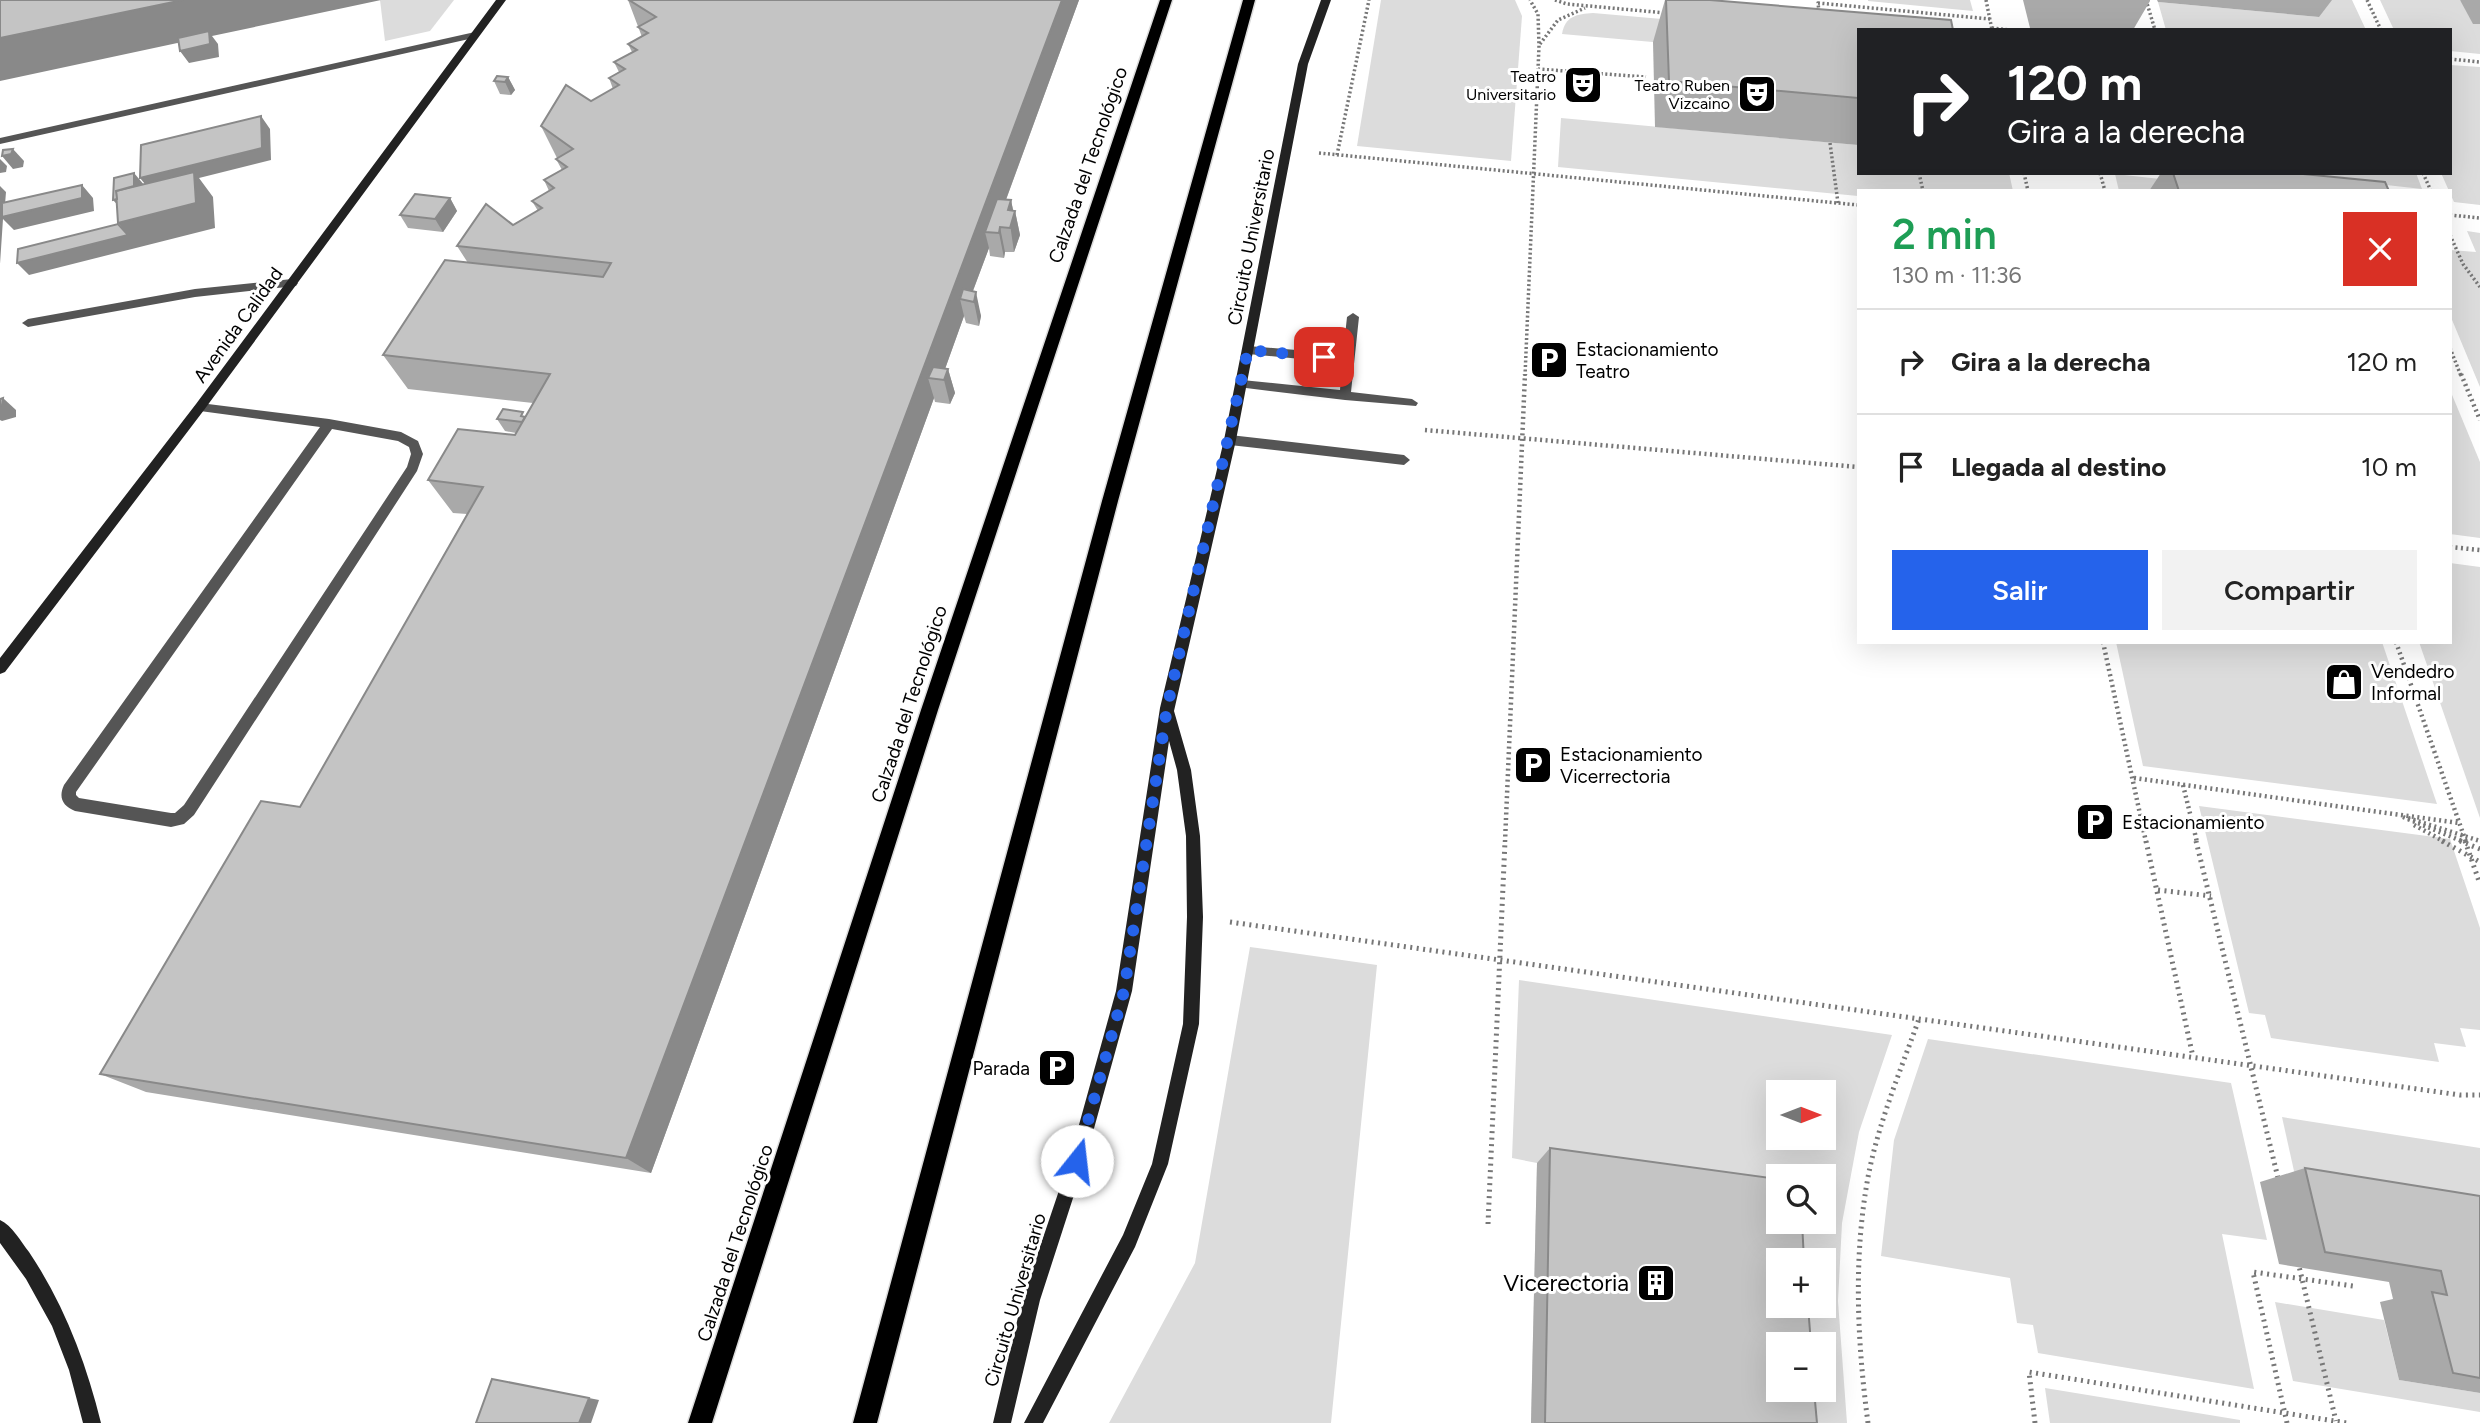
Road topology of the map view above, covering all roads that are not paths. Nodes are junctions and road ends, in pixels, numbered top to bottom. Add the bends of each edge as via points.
1 (501, 0) edge
2 (1166, 0) edge
3 (1249, 0) edge
4 (1326, 0) edge
5 (475, 35) junction
6 (0, 141) edge
7 (292, 283) junction
8 (1353, 317) dead end
9 (28, 323) dead end
10 (1248, 350) junction
11 (1350, 359) junction
12 (1242, 384) junction
13 (1345, 396) junction
14 (1412, 403) dead end
15 (200, 407) junction
16 (329, 424) junction
17 (1230, 440) junction
18 (1404, 460) dead end
19 (0, 668) edge
20 (1167, 708) junction
21 (0, 1229) edge
22 (92, 1423) edge
23 (700, 1423) edge
24 (865, 1423) edge
25 (1002, 1423) edge
26 (1033, 1423) edge

1 - 5 street, Avenida Calidad
2 - 23 main road, Calzada del Tecnológico via 831,1008
3 - 24 main road
4 - 10 street, Circuito Universitario via 1303,64
5 - 6 lane
5 - 7 street, Avenida Calidad
7 - 9 lane via 195,293
7 - 15 street, Avenida Calidad
8 - 11 lane
10 - 11 lane
10 - 12 street, Circuito Universitario
11 - 13 lane
12 - 13 lane
12 - 17 street, Circuito Universitario
13 - 14 lane
15 - 16 lane
15 - 19 street, Avenida Calidad
16 - 16 lane via 401,437 414,444 413,468 189,810 171,820 75,804 68,798 69,790
17 - 18 lane
17 - 20 street, Circuito Universitario
20 - 25 street, Circuito Universitario via 1124,991 1077,1161 1031,1300
20 - 26 street via 1184,770 1193,836 1191,1024 1160,1164 1129,1241
21 - 22 street via 23,1256 63,1327

